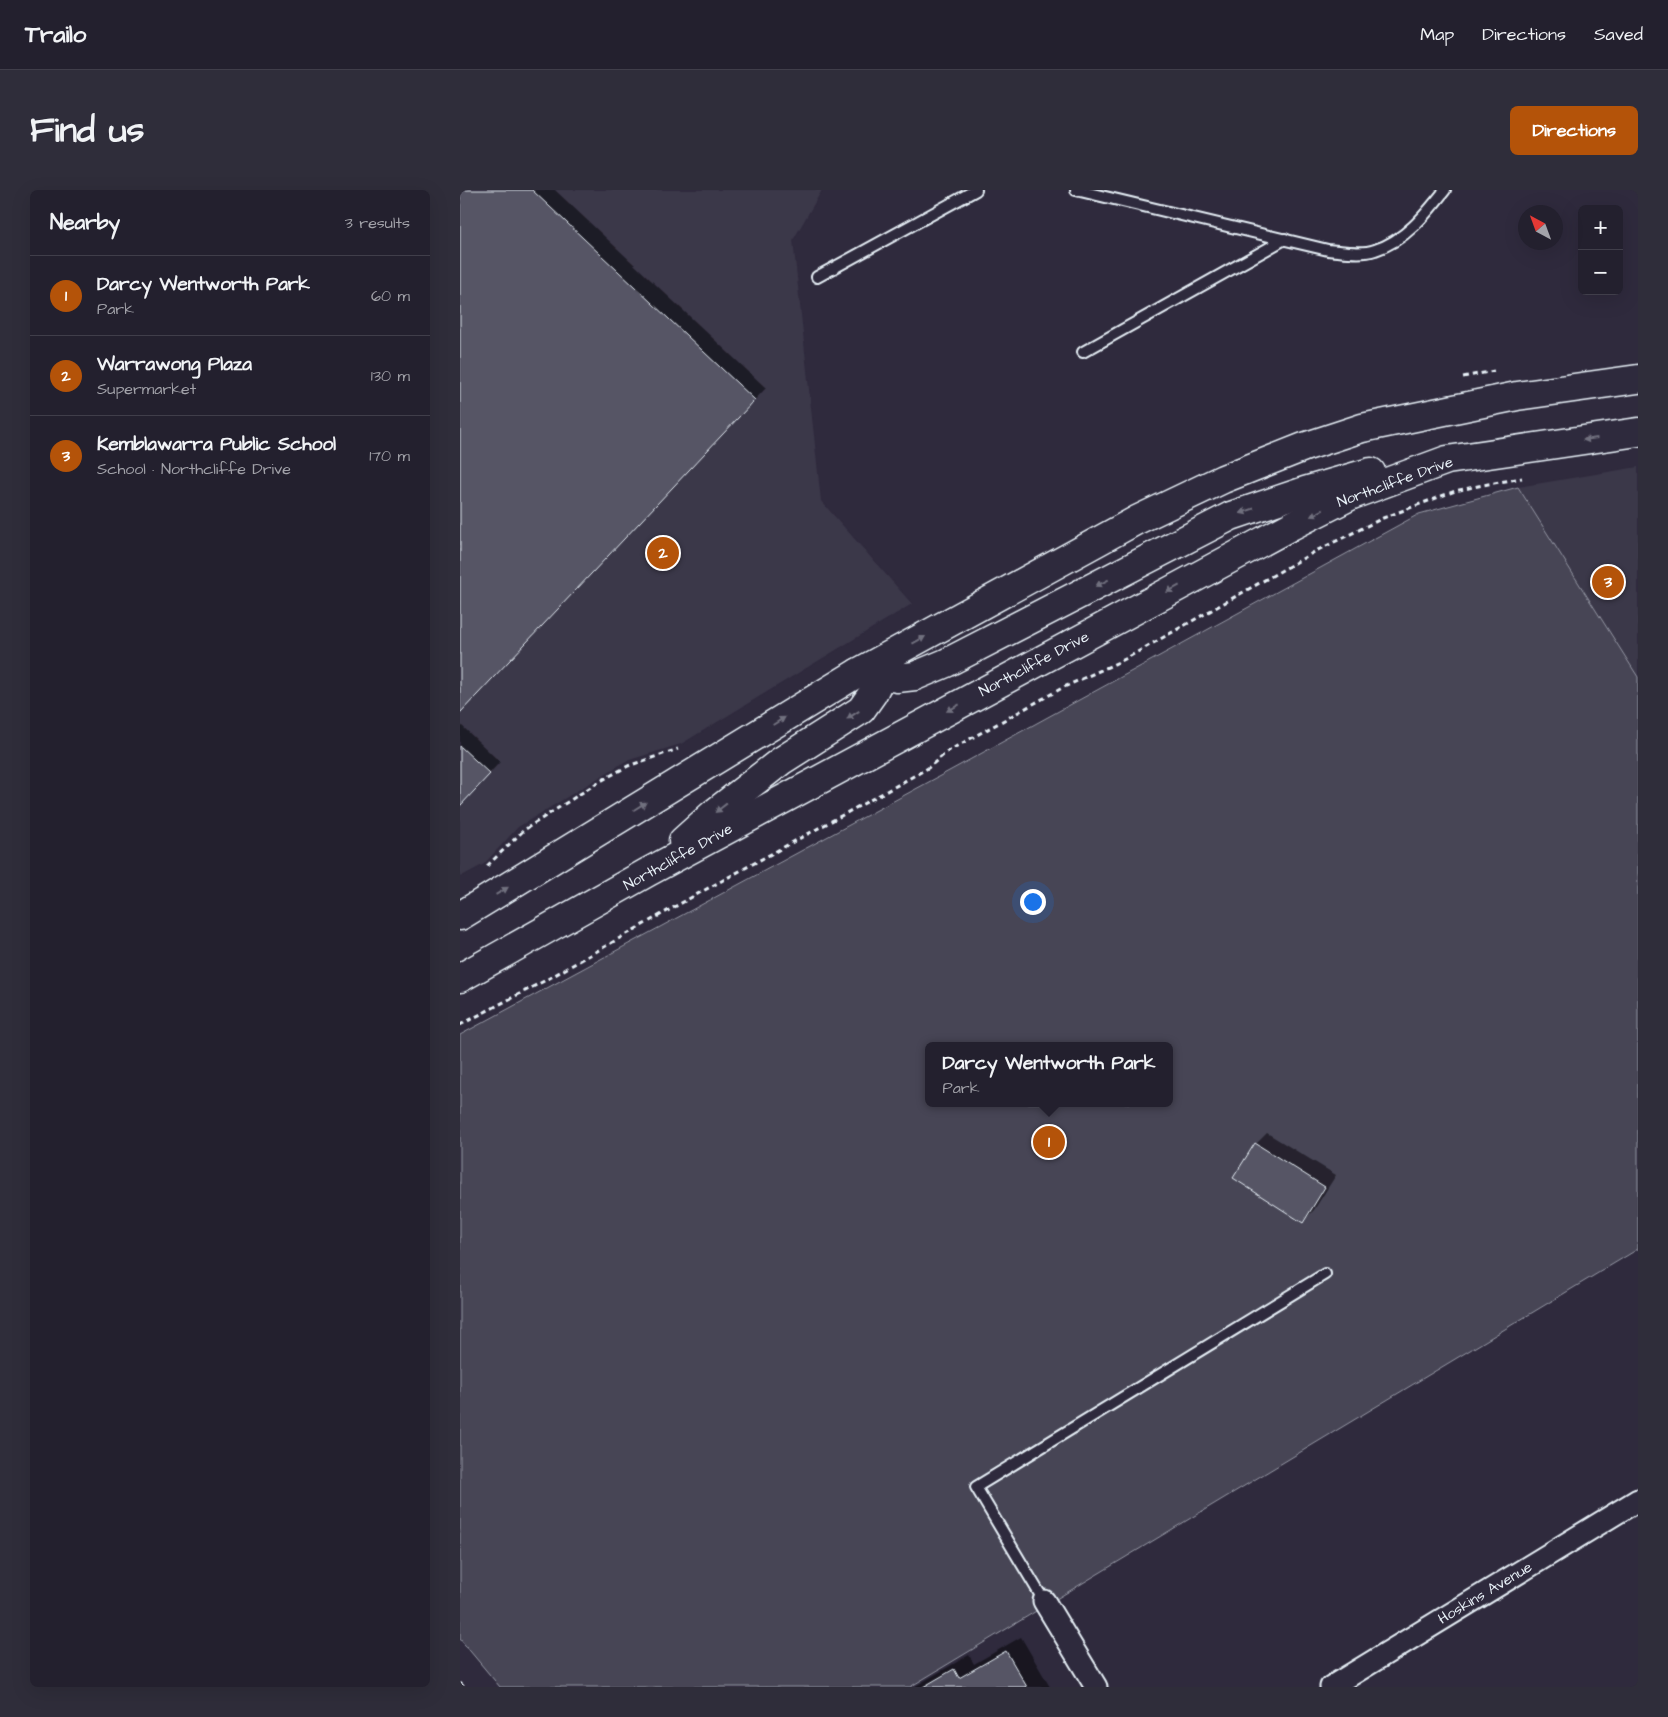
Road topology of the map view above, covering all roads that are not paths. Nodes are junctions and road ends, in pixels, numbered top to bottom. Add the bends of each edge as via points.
1 (976, 190) edge
2 (1076, 190) edge
3 (1445, 190) edge
4 (1285, 240) junction
5 (817, 277) dead end
6 (1083, 352) dead end
7 (1638, 379) edge
8 (1638, 432) edge
9 (1446, 460) junction
10 (877, 667) junction
11 (648, 872) junction
12 (460, 916) edge
13 (460, 978) edge
14 (1325, 1274) dead end
15 (1638, 1500) edge
16 (1044, 1601) joint
17 (1096, 1687) edge
18 (1332, 1687) edge

1 - 5 lane
2 - 4 lane
3 - 4 lane via 1420,222 1374,251 1328,250
4 - 6 lane
10 -> 7 main road via 1137,520 1223,479 1304,447 1362,428 1416,416 1517,396
8 -> 9 main road, Northcliffe Drive
9 -> 10 main road via 1366,473 1231,516 915,676 897,678
9 -> 11 main road, Northcliffe Drive via 1352,495 1291,526
10 -> 11 main road via 873,692 861,710 781,762 713,814
12 -> 10 main road
11 - 13 main road, Northcliffe Drive
14 - 16 lane via 976,1487
15 - 18 street, Hoskins Avenue
16 - 17 street

